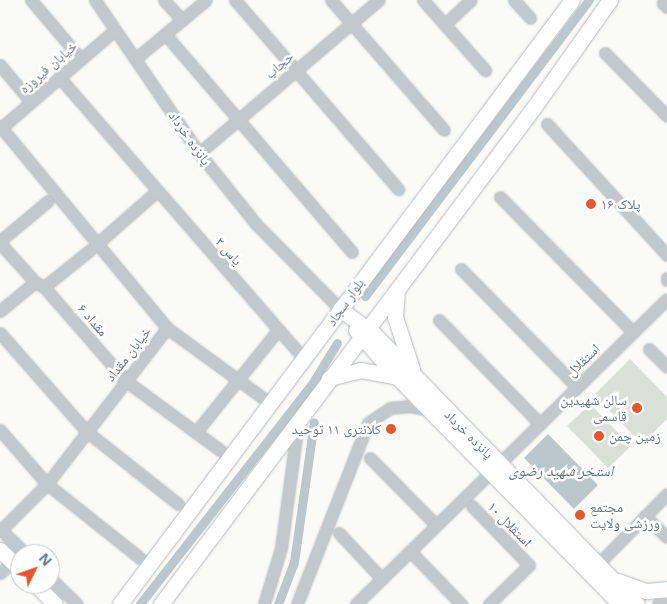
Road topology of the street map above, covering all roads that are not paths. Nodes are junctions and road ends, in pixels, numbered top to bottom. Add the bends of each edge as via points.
1 (31, 0) edge
2 (94, 0) edge
3 (164, 0) edge
4 (206, 0) edge
5 (235, 0) edge
6 (331, 0) edge
7 (379, 0) edge
8 (423, 0) edge
9 (472, 0) edge
10 (514, 0) edge
11 (572, 0) edge
12 (610, 0) edge
13 (530, 18) dead end
14 (182, 20) junction
15 (350, 24) junction
16 (445, 24) junction
17 (115, 30) junction
18 (165, 34) junction
19 (605, 53) dead end
20 (81, 59) junction
21 (136, 59) junction
22 (0, 65) edge
23 (295, 70) junction
24 (485, 70) dead end
25 (59, 78) junction
26 (31, 102) junction
27 (667, 116) edge
28 (237, 121) junction
29 (546, 124) dead end
30 (1, 127) edge
31 (444, 130) dead end
32 (199, 153) junction
33 (398, 189) dead end
34 (157, 191) junction
35 (500, 197) dead end
36 (48, 201) dead end
37 (0, 242) edge
38 (94, 246) junction
39 (352, 252) dead end
40 (667, 255) edge
41 (460, 269) dead end
42 (39, 284) junction
43 (398, 287) junction
44 (667, 299) edge
45 (340, 309) junction
46 (0, 311) edge
47 (438, 320) dead end
48 (167, 328) junction
49 (278, 330) junction
50 (633, 332) junction
51 (0, 333) edge
52 (364, 333) junction
53 (649, 349) dead end
54 (297, 351) dead end
55 (667, 367) edge
56 (396, 376) junction
57 (329, 378) junction
58 (238, 379) junction
59 (126, 381) junction
60 (419, 383) junction
61 (577, 387) junction
62 (263, 398) dead end
63 (429, 410) junction
64 (298, 418) junction
65 (540, 424) junction
66 (0, 430) edge
67 (86, 431) junction
68 (196, 432) junction
69 (220, 450) dead end
70 (370, 458) dead end
71 (495, 468) junction
72 (48, 484) junction
73 (667, 494) edge
74 (658, 503) junction
75 (178, 504) dead end
76 (472, 506) dead end
77 (667, 512) edge
78 (645, 516) junction
79 (436, 525) junction
80 (0, 530) edge
81 (339, 532) dead end
82 (667, 537) edge
83 (10, 546) edge
84 (410, 551) junction
85 (140, 558) dead end
86 (598, 564) junction
87 (382, 579) junction
88 (604, 579) junction
89 (60, 588) edge
90 (667, 589) edge
91 (45, 594) edge
92 (667, 596) edge
93 (55, 604) edge
94 (76, 604) edge
95 (120, 604) edge
96 (161, 604) edge
97 (264, 604) edge
98 (296, 604) edge
99 (356, 604) edge
100 (461, 604) edge
101 (488, 604) edge
102 (611, 604) edge
103 (620, 604) edge
104 (637, 604) edge
105 (658, 604) edge

1 - 20 street
2 - 17 street, پانزده خرداد
3 - 14 street
4 - 14 street
5 - 23 street
6 - 15 street
7 - 15 street, حجاب
8 - 16 street
9 - 16 street
10 - 13 street
11 - 45 main road, بلوار سجاد
12 - 43 main road
14 - 18 street
15 - 23 street, حجاب
15 - 31 street
16 - 24 street
17 - 20 street, خیابان فیروزه
17 - 21 street, پانزده خرداد
18 - 21 street
18 - 28 street
19 - 27 street
20 - 25 street, خیابان فیروزه
21 - 32 street, پانزده خرداد
22 - 26 street
23 - 28 street, حجاب
23 - 33 street
25 - 26 street, خیابان فیروزه
25 - 34 street, یاس ۲
26 - 30 street, خیابان فیروزه
28 - 32 street, حجاب
28 - 39 street
29 - 40 street
30 - 38 street, خیابان مقداد
32 - 45 street, پانزده خرداد via 256,224
34 - 38 street
34 - 49 street, یاس ۲
35 - 50 street
36 - 37 street
37 - 42 street, مقداد ۶
38 - 42 street
38 - 48 street, خیابان مقداد
41 - 61 street
42 - 46 street
42 - 59 street, مقداد ۶
43 - 52 main road
43 - 60 main road via 394,305 397,329
44 - 50 street, استقلال
45 - 52 main road, پانزده خرداد
45 - 95 main road, بلوار سجاد via 272,405
47 - 65 street
48 - 58 street
48 - 59 street, خیابان مقداد
49 - 54 street, یاس ۲
49 - 58 street
50 - 61 street, استقلال
51 - 67 street
52 - 56 main road, پانزده خرداد
52 - 57 main road
52 - 60 main road, پانزده خرداد
53 - 55 street
56 - 57 main road via 360,370
56 - 63 main road, پانزده خرداد
57 - 64 main road
58 - 62 street
58 - 68 street
59 - 67 street, خیابان مقداد
59 - 68 street, مقداد ۶
60 - 71 main road, پانزده خرداد
61 - 65 street, استقلال
63 - 71 main road, پانزده خرداد
63 - 98 street via 410,406 390,408 368,423
64 - 96 main road
64 - 97 street via 281,548
65 - 71 street, استقلال
66 - 72 street
67 - 72 street, خیابان مقداد
67 - 75 street
68 - 69 street, مقداد ۶
70 - 79 street
71 - 79 street, استقلال
71 - 86 main road, پانزده خرداد
71 - 88 main road, پانزده خرداد
72 - 80 street, خیابان مقداد
72 - 85 street
73 - 74 street
74 - 77 street
74 - 78 street
76 - 101 street, استقلال ۱۰ via 529,565
78 - 82 street
78 - 86 street
79 - 84 street, استقلال
80 - 83 street
81 - 87 street
84 - 87 street, استقلال
84 - 100 street
86 - 88 main road, پانزده خرداد
87 - 99 street, استقلال
88 - 90 main road via 646,590
88 - 102 main road
88 - 103 main road, پانزده خرداد
88 - 104 main road, پانزده خرداد
89 - 94 street
91 - 93 main road
92 - 105 street

